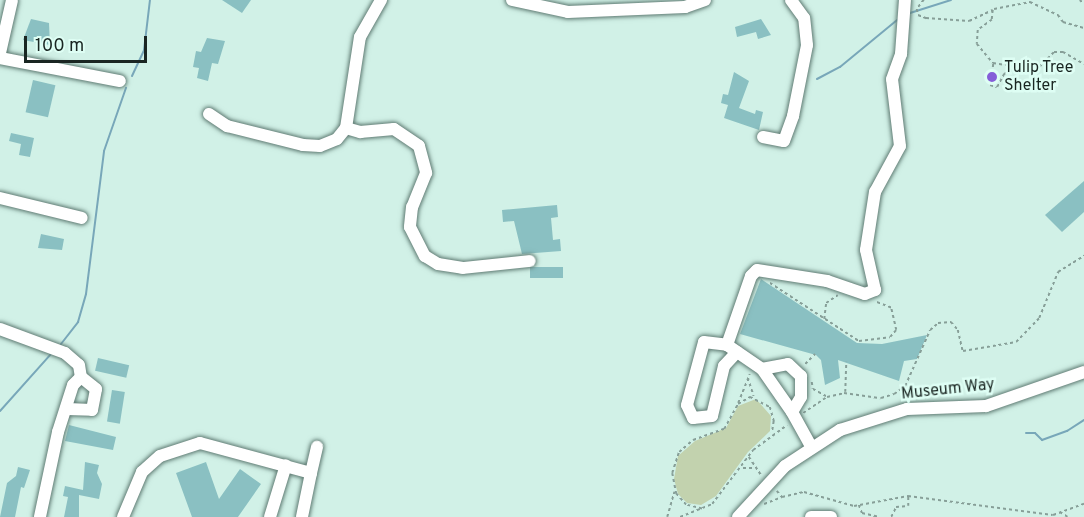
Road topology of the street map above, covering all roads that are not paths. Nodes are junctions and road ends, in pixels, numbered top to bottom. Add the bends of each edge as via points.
1 (12, 0) edge
2 (381, 0) edge
3 (512, 0) edge
4 (705, 0) edge
5 (791, 0) edge
6 (905, 0) edge
7 (0, 53) edge
8 (0, 58) edge
9 (120, 81) dead end
10 (209, 114) dead end
11 (346, 128) junction
12 (763, 137) dead end
13 (0, 198) edge
14 (82, 218) dead end
15 (530, 261) dead end
16 (0, 329) edge
17 (732, 349) junction
18 (762, 369) junction
19 (80, 371) junction
20 (1084, 372) edge
21 (67, 409) junction
22 (794, 415) junction
23 (811, 446) junction
24 (317, 447) dead end
25 (286, 465) junction
26 (311, 473) junction
27 (742, 515) edge
28 (40, 517) edge
29 (123, 517) edge
30 (270, 517) edge
31 (302, 517) edge
32 (811, 517) edge
33 (831, 517) edge

1 - 7 street
2 - 11 street via 360,37
3 - 4 street via 568,12 678,8
5 - 12 street via 804,18 807,45 793,116 784,141
6 - 17 street via 901,54 892,79 900,146 875,192 872,233 866,250 875,290 865,294 827,281 757,270 751,276
8 - 9 street
10 - 11 street via 227,126 303,145 320,146 337,140
11 - 15 street via 360,132 394,129 419,146 426,173 412,207 410,227 425,256 438,264 463,268
13 - 14 street
16 - 19 street via 65,353
17 - 17 street via 713,341 700,347 687,405 693,418 712,416
17 - 18 street
18 - 22 street
18 - 22 street via 788,364 801,376 801,398
19 - 21 street
19 - 21 street via 96,389 92,410
20 - 23 street, Museum Way via 986,406 907,409 880,416 840,430
21 - 28 street via 58,432
22 - 23 street
23 - 27 street, Museum Way via 768,484
24 - 26 street
25 - 26 street
25 - 29 street via 200,443 178,448 160,456 142,472
25 - 30 street
26 - 31 street
32 - 33 street

